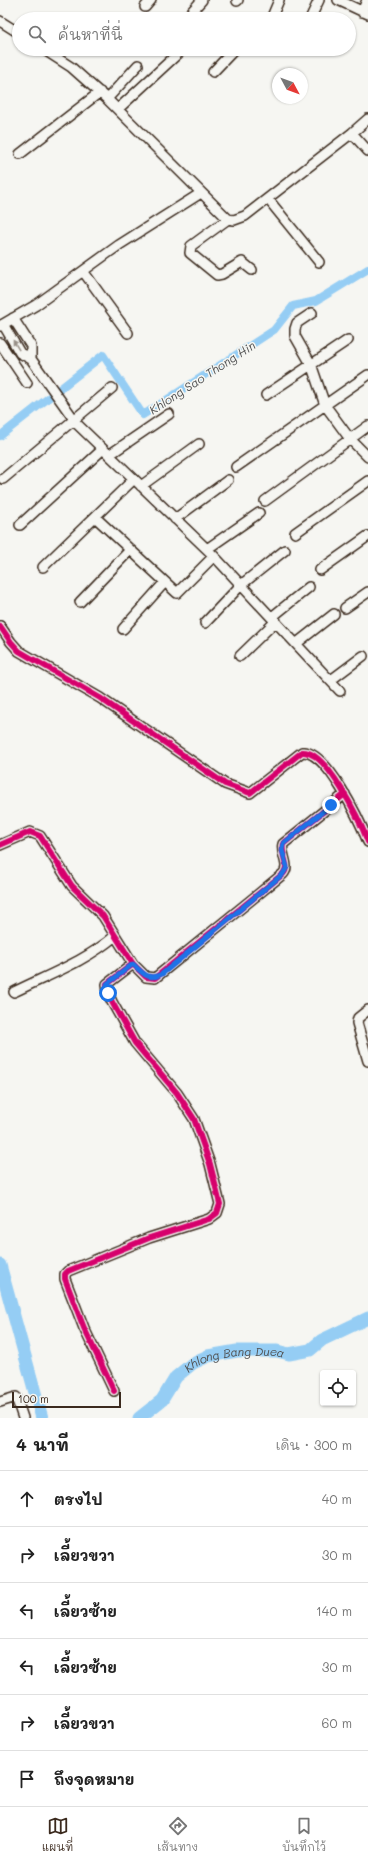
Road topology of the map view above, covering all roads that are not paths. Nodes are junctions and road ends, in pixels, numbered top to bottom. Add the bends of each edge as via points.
1 (151, 0) edge
2 (202, 0) edge
3 (279, 0) edge
4 (319, 0) edge
5 (338, 0) edge
6 (367, 0) edge
7 (145, 7) dead end
8 (191, 12) edge
9 (274, 12) edge
10 (313, 12) edge
11 (365, 13) edge
12 (0, 21) edge
13 (12, 29) edge
14 (54, 56) edge
15 (175, 56) edge
16 (228, 56) edge
17 (138, 65) dead end
18 (213, 72) dead end
19 (103, 96) junction
20 (118, 109) junction
21 (368, 119) edge
22 (352, 133) junction
23 (368, 151) edge
24 (20, 154) dead end
25 (201, 193) junction
26 (268, 199) junction
27 (228, 219) junction
28 (319, 262) dead end
29 (252, 270) dead end
30 (83, 271) junction
31 (312, 313) dead end
32 (13, 318) junction
33 (1, 325) edge
34 (128, 333) dead end
35 (348, 340) dead end
36 (0, 343) edge
37 (31, 359) junction
38 (311, 364) junction
39 (368, 375) edge
40 (27, 383) dead end
41 (112, 388) dead end
42 (266, 395) dead end
43 (325, 405) junction
44 (169, 414) dead end
45 (73, 419) junction
46 (368, 426) edge
47 (350, 439) junction
48 (199, 444) dead end
49 (106, 452) junction
50 (368, 457) edge
51 (236, 466) dead end
52 (3, 479) dead end
53 (134, 479) junction
54 (228, 480) dead end
55 (368, 481) edge
56 (141, 486) junction
57 (265, 501) dead end
58 (259, 513) dead end
59 (96, 517) junction
60 (175, 518) junction
61 (20, 525) dead end
62 (295, 533) dead end
63 (368, 536) edge
64 (206, 549) junction
65 (130, 550) junction
66 (285, 550) dead end
67 (214, 556) junction
68 (43, 567) dead end
69 (320, 570) dead end
70 (165, 582) junction
71 (241, 585) junction
72 (309, 587) dead end
73 (368, 592) edge
74 (80, 602) dead end
75 (345, 608) dead end
76 (334, 614) dead end
77 (274, 619) junction
78 (205, 623) dead end
79 (0, 626) edge
80 (123, 629) dead end
81 (297, 643) junction
82 (240, 656) dead end
83 (363, 656) dead end
84 (331, 680) junction
85 (340, 691) dead end
86 (344, 794) junction
87 (368, 842) edge
88 (0, 845) edge
89 (115, 936) junction
90 (133, 964) junction
91 (14, 992) dead end
92 (368, 1010) edge
93 (368, 1061) edge
94 (114, 1391) dead end
95 (0, 1402) edge
96 (23, 1418) edge

1 - 7 street
2 - 8 street
3 - 9 street
4 - 10 street
5 - 11 street
6 - 11 street
12 - 13 street
14 - 19 street via 71,67
15 - 20 street
16 - 18 street
17 - 19 street
19 - 20 street
19 - 24 street
20 - 25 street
21 - 22 street
22 - 23 street
22 - 26 street
25 - 27 street
25 - 30 street via 138,232
26 - 27 street via 245,216 234,220
26 - 28 street
27 - 29 street via 191,246 190,253 217,275 242,262
30 - 32 street via 36,305
30 - 34 street
31 - 38 street via 297,323 295,329 295,336
32 - 33 street
32 - 37 street via 31,346
37 -> 33 street via 20,353
35 - 38 street
36 - 40 street
37 - 45 street
38 - 42 street
38 - 43 street
39 - 43 street
41 - 45 street
43 - 47 street
43 - 51 street
44 - 49 street
45 - 49 street
45 - 52 street
46 - 47 street
47 - 50 street
47 - 57 street
48 - 56 street
49 - 53 street
49 - 61 street
53 - 56 street
53 - 59 street
54 - 60 street
55 - 62 street
56 - 60 street
58 - 64 street
59 - 65 street
59 - 68 street
60 - 64 street
63 - 69 street
64 - 67 street
65 - 70 street
65 - 74 street
66 - 71 street
67 - 70 street via 177,593
67 - 71 street
70 - 80 street
71 - 77 street
71 - 78 street
72 - 77 street
73 - 75 street
76 - 81 street
77 - 81 street
77 - 82 street
79 - 86 street via 19,650 106,701 225,784 250,793 292,759 307,751 331,772
81 - 84 street
83 - 84 street
84 - 85 street
86 - 87 street
86 - 90 street via 283,844 282,850 287,867 283,874 162,974 154,978 146,977
88 - 89 street via 30,832 40,836 72,886 104,916
89 - 90 street
89 - 91 street via 107,944 76,962
90 - 94 street via 107,984 108,993 135,1043 177,1093 194,1120 210,1164 220,1204 217,1213 209,1219 130,1245 65,1274 84,1328
92 - 93 street via 358,1018 357,1023
95 - 96 street via 16,1396

